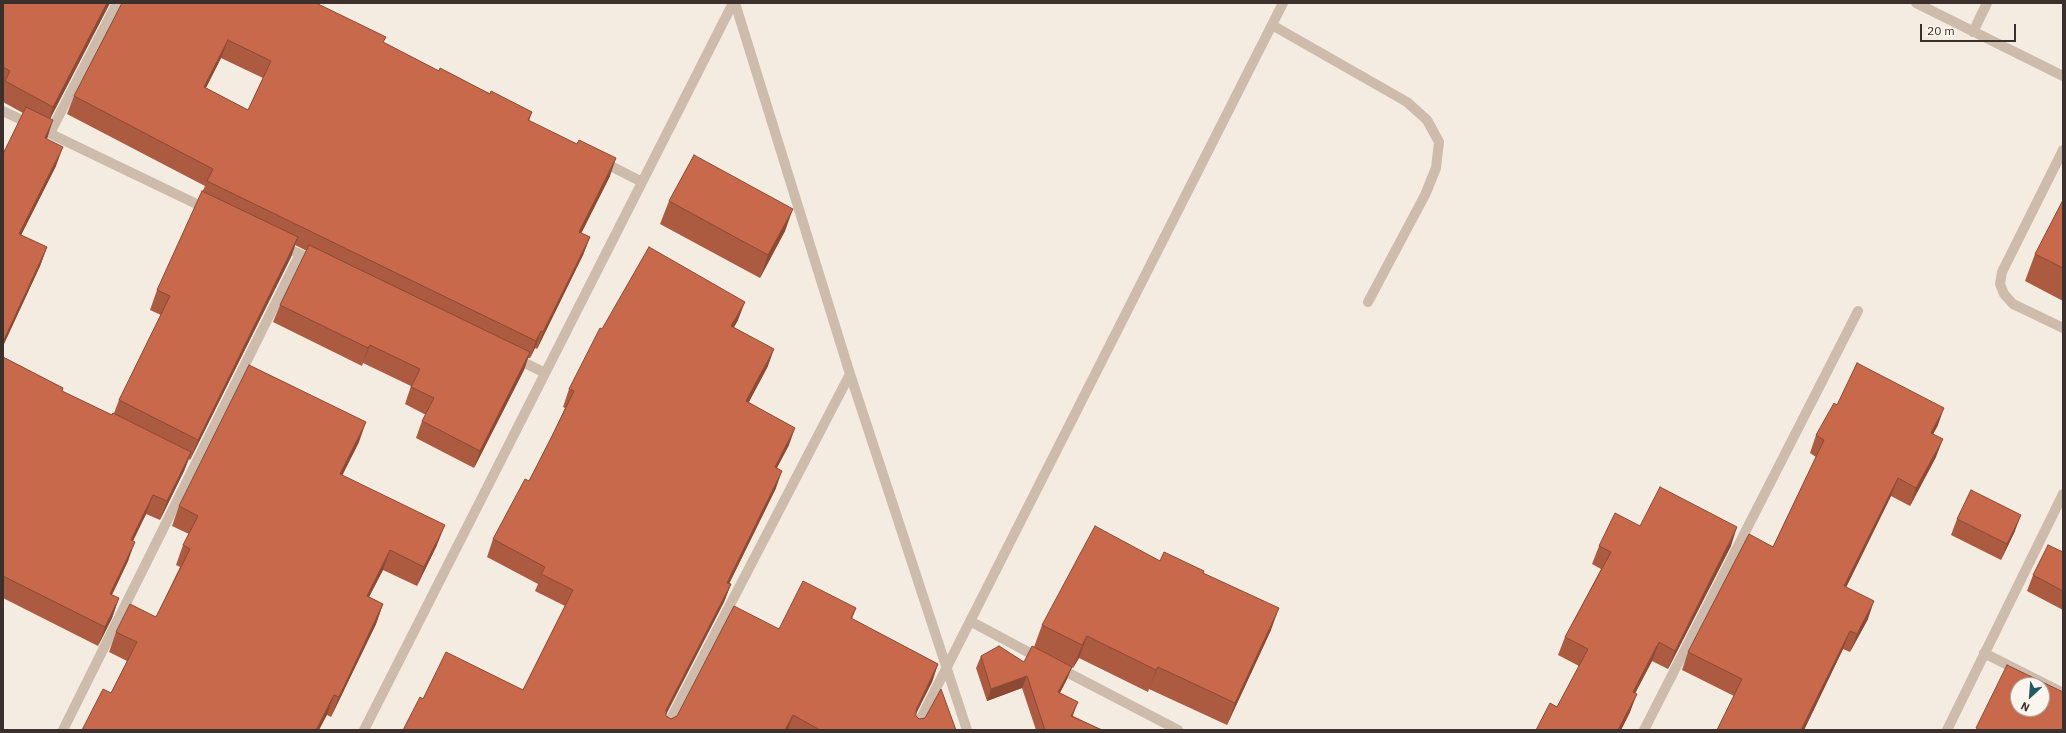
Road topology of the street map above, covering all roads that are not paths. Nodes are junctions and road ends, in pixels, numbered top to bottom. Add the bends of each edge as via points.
1 (117, 3) edge
2 (734, 3) edge
3 (1283, 3) edge
4 (1916, 3) edge
5 (1987, 3) edge
6 (1272, 25) junction
7 (1973, 32) junction
8 (2063, 76) edge
9 (3, 110) edge
10 (50, 134) junction
11 (2063, 150) edge
12 (592, 157) edge
13 (642, 182) junction
14 (222, 216) edge
15 (272, 240) edge
16 (300, 254) junction
17 (321, 264) edge
18 (1368, 302) dead end
19 (1858, 311) dead end
20 (2063, 328) edge
21 (503, 353) edge
22 (545, 373) junction
23 (850, 374) junction
24 (2063, 494) edge
25 (970, 622) junction
26 (1984, 653) junction
27 (947, 668) junction
28 (2063, 693) edge
29 (63, 730) edge
30 (364, 730) edge
31 (665, 730) edge
32 (914, 730) edge
33 (967, 730) edge
34 (1178, 730) edge
35 (1644, 730) edge
36 (1947, 730) edge

1 - 10 street
2 - 13 street
2 - 23 street
3 - 6 street
4 - 7 street
5 - 7 street
6 - 18 street via 1407,102 1427,120 1439,142 1436,168 1425,195
6 - 25 street
7 - 8 street
9 - 10 street
10 - 14 street
11 - 20 street via 2002,272 2000,284 2004,294 2013,304
12 - 13 street
13 - 22 street
15 - 16 street
16 - 17 street
16 - 29 street via 190,467
19 - 35 street
21 - 22 street
22 - 30 street
23 - 27 street
23 - 31 street
24 - 26 street
25 - 27 street
25 - 34 street
26 - 28 street
26 - 36 street
27 - 32 street
27 - 33 street

